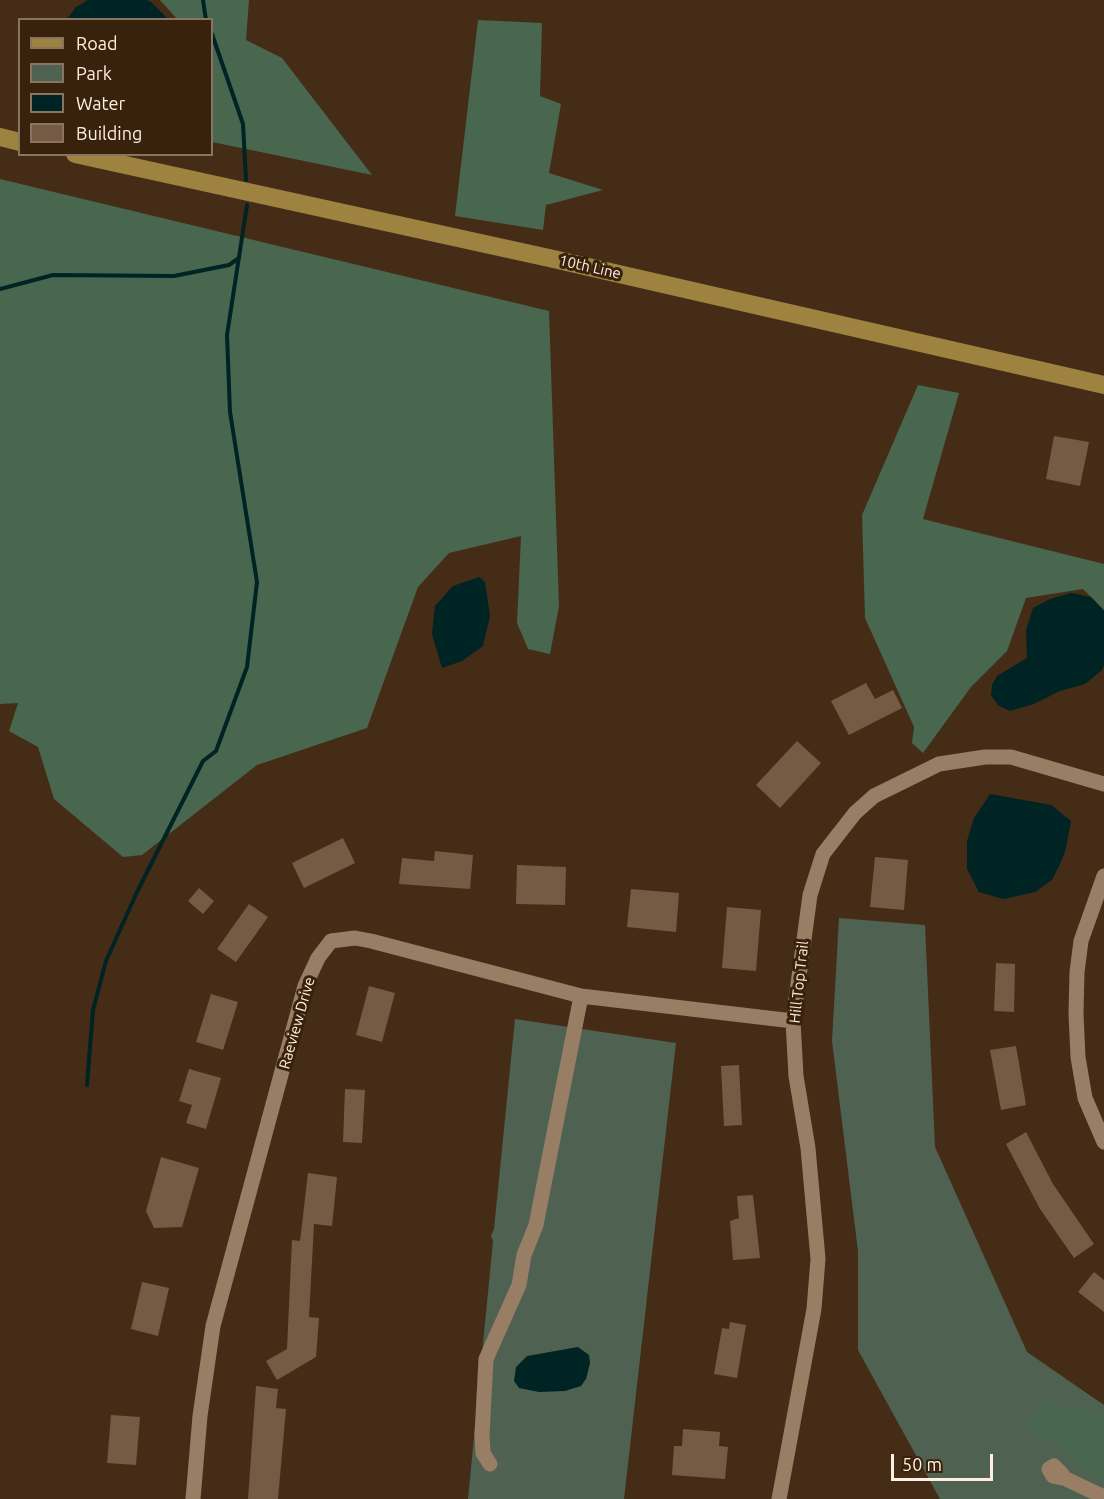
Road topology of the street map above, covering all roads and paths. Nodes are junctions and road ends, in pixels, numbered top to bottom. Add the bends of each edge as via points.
1 (0, 137) edge
2 (18, 142) edge
3 (84, 156) edge
4 (1104, 385) edge
5 (1104, 784) edge
6 (1104, 876) edge
7 (581, 996) junction
8 (793, 1021) junction
9 (1104, 1142) edge
10 (489, 1464) dead end
11 (1062, 1473) dead end
12 (1104, 1497) edge
13 (193, 1499) edge
14 (779, 1499) edge

1 - 2 main road
3 - 4 main road, 10th Line
5 - 8 street, Hill Top Trail via 1011,757 984,757 939,764 874,796 855,813 823,854 810,895
6 - 9 street via 1081,941 1076,1014 1085,1098
7 - 8 street, Raeview Drive
7 - 10 street via 536,1225 524,1254 515,1294 486,1359 482,1436 483,1453
7 - 13 street, Raeview Drive via 355,938 331,941 318,958 306,986 213,1326
8 - 14 street, Hill Top Trail via 818,1259 814,1309
11 - 12 street via 1054,1466 1049,1469 1053,1476

